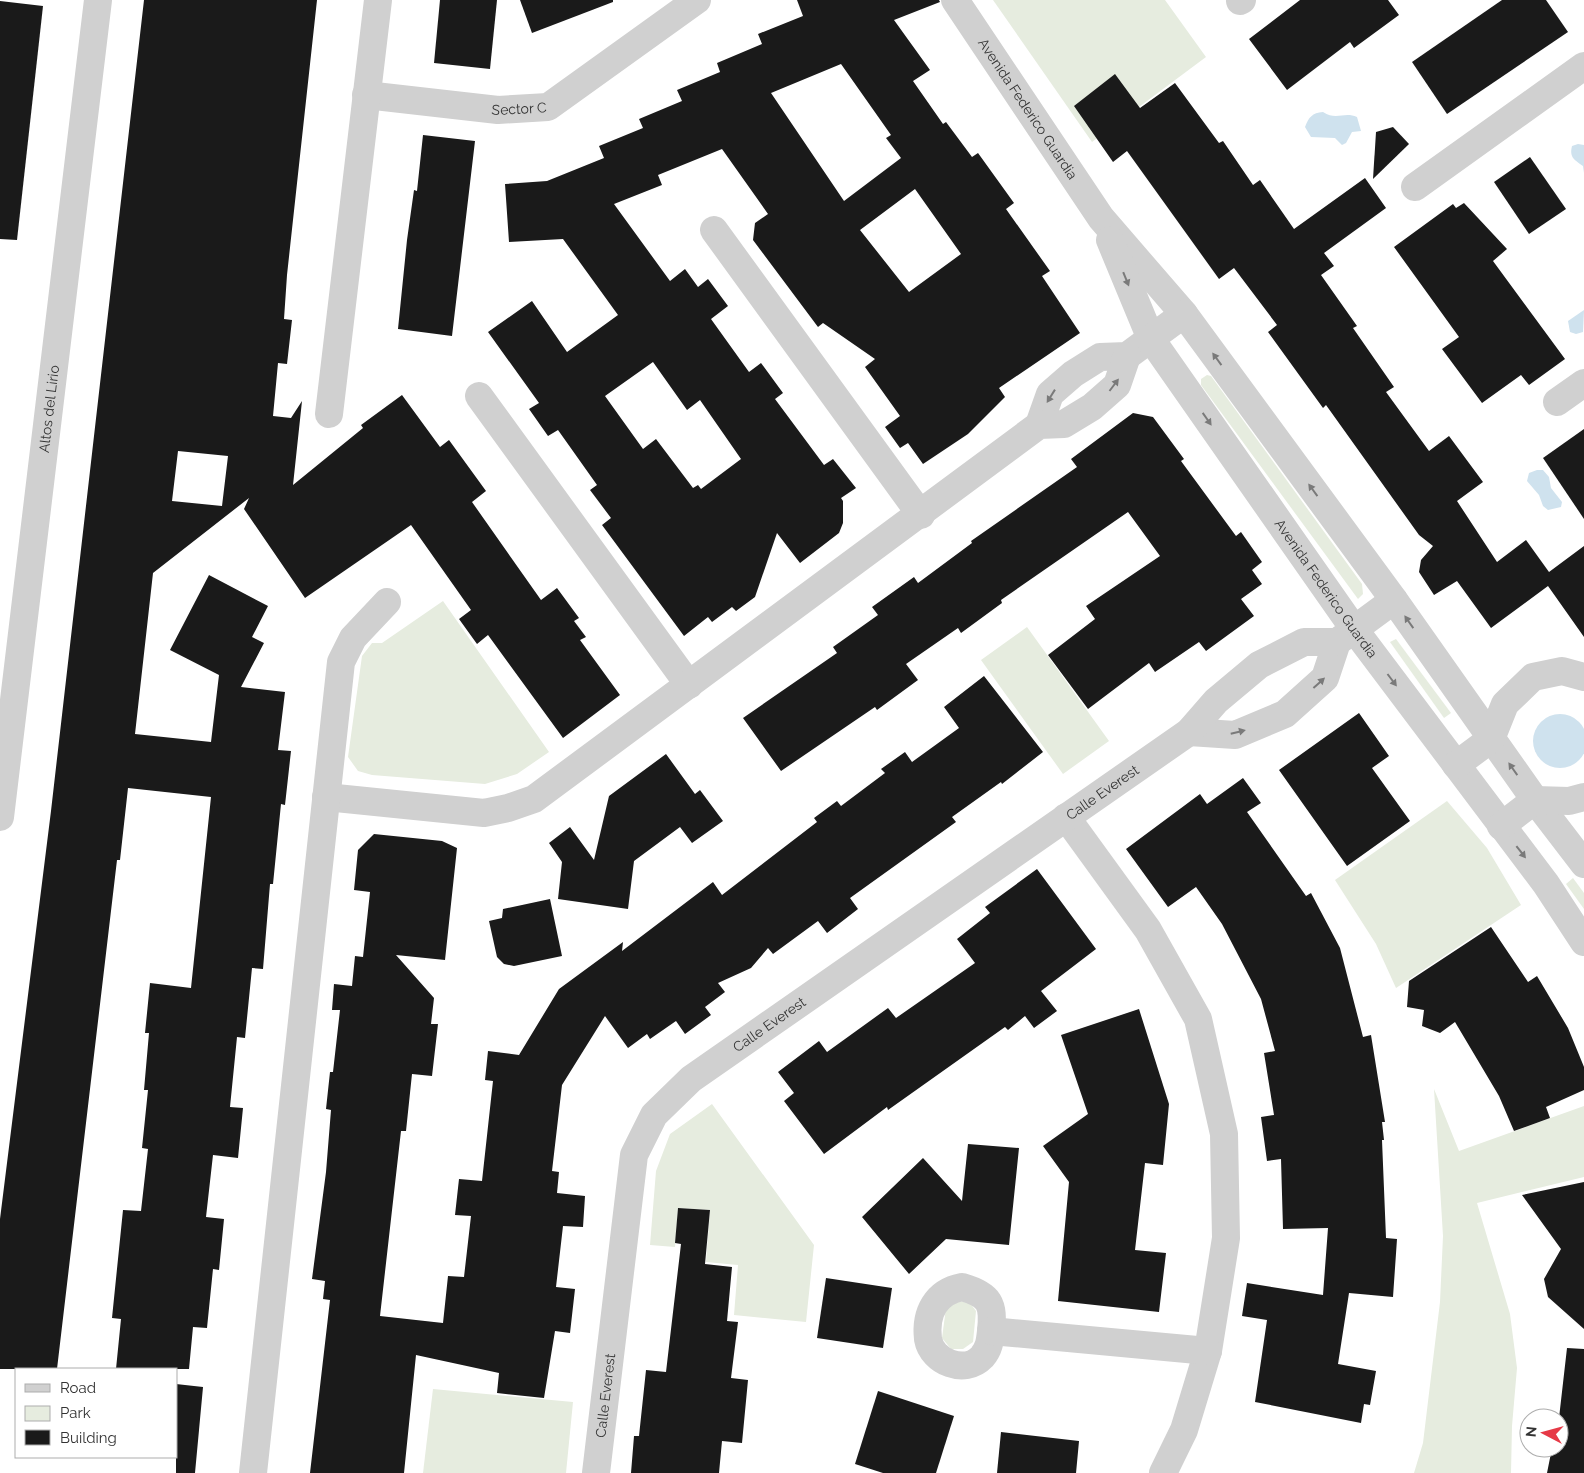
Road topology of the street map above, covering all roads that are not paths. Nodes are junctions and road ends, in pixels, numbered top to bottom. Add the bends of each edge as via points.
1 (98, 0) edge
2 (378, 0) edge
3 (697, 0) edge
4 (955, 0) edge
5 (1584, 66) edge
6 (366, 95) junction
7 (1415, 187) dead end
8 (1101, 218) junction
9 (714, 230) dead end
10 (1184, 314) junction
11 (1151, 339) junction
12 (1127, 356) junction
13 (1584, 383) edge
14 (479, 396) dead end
15 (1557, 402) dead end
16 (329, 414) dead end
17 (1040, 425) junction
18 (921, 515) junction
19 (1394, 600) junction
20 (387, 602) dead end
21 (1346, 636) junction
22 (1584, 677) edge
23 (689, 685) junction
24 (1189, 732) junction
25 (1492, 739) junction
26 (1456, 765) junction
27 (1584, 796) edge
28 (326, 797) junction
29 (1535, 800) junction
30 (0, 817) edge
31 (1066, 817) junction
32 (1501, 826) junction
33 (1584, 864) edge
34 (1584, 942) edge
35 (991, 1331) dead end
36 (1208, 1352) junction
37 (253, 1473) edge
38 (596, 1473) edge
39 (1163, 1473) edge

1 - 30 street, Altos del Lirio
2 - 6 street
3 - 6 street, Sector C via 548,107 498,110
4 - 8 street, Avenida Federico Guardia
5 - 7 street
6 - 16 street
8 - 10 street, Avenida Federico Guardia
8 -> 11 street, Avenida Federico Guardia
9 - 18 street
10 - 11 street
19 -> 10 street, Avenida Federico Guardia
11 - 12 street
11 -> 21 street, Avenida Federico Guardia
17 -> 12 street via 1064,424 1092,406 1117,384
12 -> 17 street via 1100,357 1073,374 1050,394
13 - 15 street
14 - 23 street
17 - 18 street
18 - 23 street
19 - 21 street
25 -> 19 street, Avenida Federico Guardia
20 - 28 street via 353,638 341,662
21 - 24 street, Calle Everest via 1304,642 1259,665 1216,701
24 -> 21 street via 1235,735 1285,714 1325,678
21 -> 26 street, Avenida Federico Guardia
22 - 25 street via 1562,671 1533,677 1505,704
23 - 28 street via 534,798 508,808 484,813
24 - 31 street, Calle Everest
25 - 26 street
29 -> 25 street, Avenida Federico Guardia
26 - 32 street, Avenida Federico Guardia
27 - 29 street via 1569,801
28 - 37 street
29 - 32 street
29 - 33 street, Avenida Federico Guardia
31 - 36 street via 1148,930 1198,1019 1224,1134 1226,1238
31 - 38 street, Calle Everest via 690,1079 654,1115 634,1155
32 -> 34 street, Avenida Federico Guardia via 1546,884
35 - 36 street
36 - 39 street via 1184,1430

